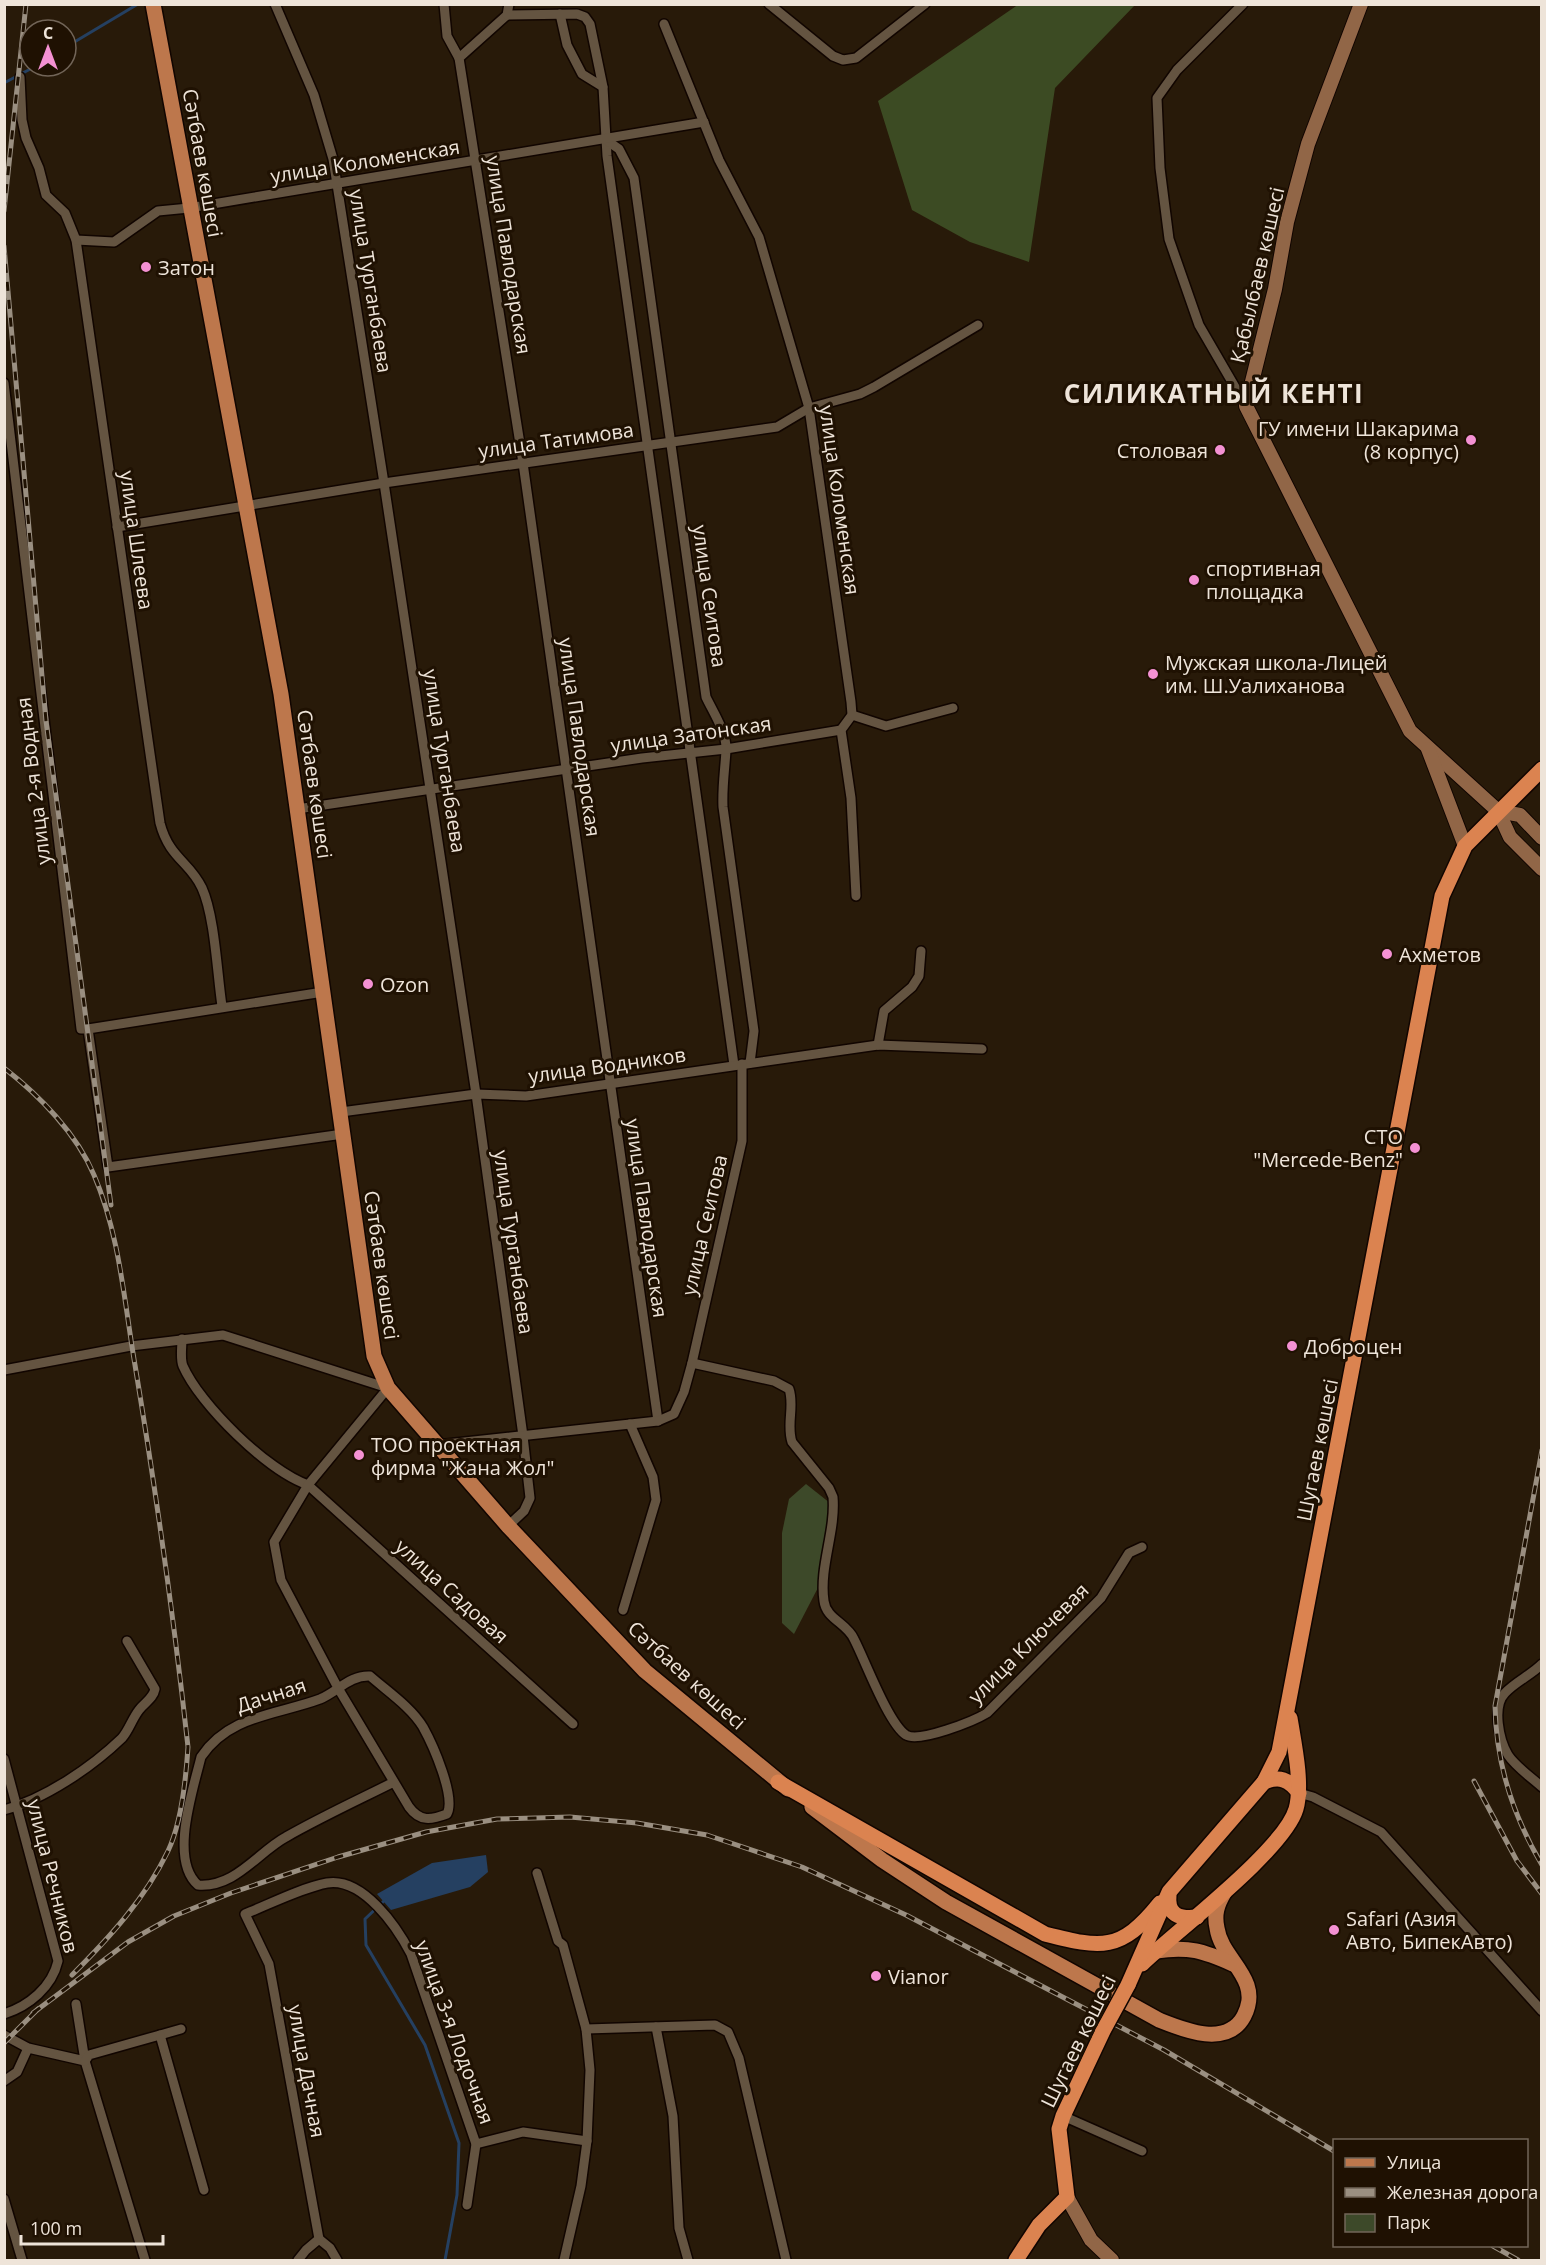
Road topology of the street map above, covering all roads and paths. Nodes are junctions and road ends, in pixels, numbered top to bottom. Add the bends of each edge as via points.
1 (153, 4) edge
2 (274, 4) edge
3 (444, 4) edge
4 (769, 4) edge
5 (925, 4) edge
6 (1243, 4) edge
7 (1361, 4) edge
8 (508, 10) edge
9 (560, 14) junction
10 (664, 24) dead end
11 (459, 58) junction
12 (20, 78) edge
13 (603, 87) junction
14 (704, 122) junction
15 (606, 140) junction
16 (476, 161) junction
17 (338, 184) junction
18 (189, 208) junction
19 (76, 240) junction
20 (978, 325) dead end
21 (4, 383) edge
22 (1246, 406) junction
23 (809, 408) junction
24 (670, 442) junction
25 (646, 446) junction
26 (523, 463) junction
27 (384, 483) junction
28 (245, 504) junction
29 (117, 527) junction
30 (953, 708) dead end
31 (852, 715) junction
32 (841, 730) junction
33 (1427, 747) junction
34 (726, 749) junction
35 (690, 754) junction
36 (566, 769) junction
37 (1542, 769) edge
38 (431, 789) junction
39 (297, 809) junction
40 (1498, 811) junction
41 (1542, 838) edge
42 (1465, 846) junction
43 (1542, 869) edge
44 (856, 896) dead end
45 (921, 951) dead end
46 (323, 992) junction
47 (222, 1006) junction
48 (88, 1029) junction
49 (878, 1045) junction
50 (982, 1050) dead end
51 (742, 1064) junction
52 (610, 1083) junction
53 (476, 1094) junction
54 (340, 1112) junction
55 (343, 1134) junction
56 (182, 1339) junction
57 (692, 1363) junction
58 (5, 1371) edge
59 (388, 1388) junction
60 (658, 1421) junction
61 (630, 1424) junction
62 (523, 1436) junction
63 (437, 1445) junction
64 (308, 1485) junction
65 (508, 1526) junction
66 (1142, 1547) dead end
67 (623, 1610) dead end
68 (127, 1641) dead end
69 (1542, 1664) edge
70 (338, 1688) junction
71 (1288, 1712) junction
72 (573, 1724) dead end
73 (4, 1759) edge
74 (394, 1782) junction
75 (778, 1782) junction
76 (1264, 1782) junction
77 (1542, 1787) edge
78 (1299, 1793) junction
79 (18, 1807) junction
80 (4, 1810) edge
81 (537, 1873) dead end
82 (1227, 1888) junction
83 (1169, 1892) junction
84 (245, 1914) joint
85 (1197, 1917) junction
86 (1156, 1951) junction
87 (1233, 1964) junction
88 (1137, 1970) junction
89 (76, 2004) dead end
90 (1542, 2011) edge
91 (4, 2014) edge
92 (656, 2027) junction
93 (182, 2029) dead end
94 (586, 2029) junction
95 (160, 2035) junction
96 (4, 2036) edge
97 (28, 2048) junction
98 (85, 2061) junction
99 (4, 2081) edge
100 (1062, 2116) junction
101 (587, 2141) junction
102 (476, 2144) junction
103 (1142, 2151) dead end
104 (204, 2190) dead end
105 (1067, 2197) junction
106 (4, 2199) edge
107 (468, 2205) dead end
108 (320, 2239) junction
109 (22, 2260) edge
110 (145, 2260) edge
111 (298, 2260) edge
112 (337, 2260) edge
113 (564, 2260) edge
114 (688, 2260) edge
115 (786, 2260) edge
116 (1016, 2260) edge
117 (1112, 2260) edge

1 - 18 main road, Сәтбаев көшесі
2 - 17 street, улица Турганбаева via 314,95
3 - 11 street, улица Павлодарская via 447,36
4 - 5 street via 843,60 856,58
6 - 22 street via 1177,70 1157,98 1169,239 1199,325
7 - 22 main road, Қабылбаев көшесі via 1308,144
8 - 9 street, улица Сеитова
8 - 11 street
9 - 13 street via 567,45 582,74
9 - 13 street, улица Сеитова via 577,14 590,24
10 - 14 street, улица Коломенская
11 - 16 street, улица Павлодарская
12 - 19 street, улица Шлеева via 26,138 46,195 65,213
13 - 15 street, улица Сеитова
14 - 15 street, улица Коломенская
14 - 23 street, улица Коломенская via 759,237
15 - 16 street, улица Коломенская
15 - 24 street, улица Сеитова via 619,149 634,178
15 - 25 street, улица Сеитова
16 - 17 street, улица Коломенская
16 - 26 street, улица Павлодарская
17 - 18 street, улица Коломенская
17 - 27 street, улица Турганбаева
18 - 19 street, улица Коломенская via 158,211 114,242
18 - 28 main road, Сәтбаев көшесі
19 - 29 street, улица Шлеева
20 - 23 street, улица Татимова via 860,394
21 - 48 street, улица 2-я Водная via 81,1029
22 - 33 main road via 1410,731
23 - 24 street, улица Татимова via 777,427
23 - 31 street, улица Коломенская
24 - 25 street, улица Татимова
24 - 34 street, улица Сеитова via 706,697
25 - 26 street, улица Татимова
25 - 35 street, улица Сеитова
26 - 27 street, улица Татимова
26 - 36 street, улица Павлодарская
27 - 28 street, улица Татимова
27 - 38 street, улица Турганбаева
28 - 29 street, улица Татимова
28 - 39 main road, Сәтбаев көшесі via 281,694
29 - 47 street, улица Шлеева via 159,823 171,852 201,886 208,906
30 - 31 street via 886,726
31 - 32 street
32 - 34 street, улица Затонская
32 - 44 street via 851,798
33 - 40 main road
33 - 42 main road
34 - 35 street, улица Затонская
34 - 51 street, улица Сеитова via 723,807 754,1031
35 - 36 street, улица Затонская
35 - 51 street, улица Сеитова
36 - 38 street, улица Затонская
36 - 52 street, улица Павлодарская
37 - 40 highway, Шугаев көшесі
38 - 39 street, улица Затонская
38 - 53 street, улица Турганбаева
39 - 46 main road, Сәтбаев көшесі
40 - 41 main road via 1520,815
40 - 42 highway, Шугаев көшесі
40 - 43 main road via 1510,837
42 - 71 highway, Шугаев көшесі via 1442,896 1436,923
45 - 49 street via 919,976 884,1011
46 - 47 street
46 - 54 main road, Сәтбаев көшесі
47 - 48 street
48 - 55 street, улица 2-я Водная via 108,1167
49 - 50 street, улица Водников
49 - 51 street, улица Водников
51 - 52 street, улица Водников
51 - 57 street, улица Сеитова via 742,1141
52 - 53 street, улица Водников via 526,1096
52 - 60 street, улица Павлодарская
53 - 54 street, улица Водников
53 - 62 street, улица Турганбаева
54 - 55 main road, Сәтбаев көшесі
55 - 59 main road, Сәтбаев көшесі via 374,1356
56 - 58 street
56 - 59 street via 223,1335
56 - 64 street, улица Садовая via 182,1365 225,1425 294,1480
57 - 60 street, улица Сеитова via 674,1414
57 - 66 street, улица Ключевая via 774,1381 789,1389 792,1442 833,1497 823,1591 826,1611 852,1635 894,1723 907,1736 917,1738 973,1722 987,1713 1101,1598 1129,1553
59 - 63 main road, Сәтбаев көшесі
59 - 64 street
60 - 61 street
61 - 62 street
61 - 67 street via 653,1477 656,1500
62 - 63 street
62 - 65 street, улица Турганбаева via 530,1498 524,1511
63 - 65 main road, Сәтбаев көшесі
64 - 70 street via 274,1542 281,1580
64 - 72 street, улица Садовая
65 - 75 main road, Сәтбаев көшесі via 645,1671
68 - 79 street via 155,1689 153,1696 138,1711 124,1736 81,1772
69 - 77 street via 1505,1692 1499,1702 1500,1730 1507,1754
70 - 74 street
70 - 74 street, Дачная via 359,1675 370,1676 418,1721 446,1782 451,1799 447,1814 426,1820 416,1815
70 - 74 street, Дачная via 321,1698 253,1717 208,1746 201,1757 182,1852 190,1878 198,1885 216,1883 252,1866 284,1837
71 - 76 highway, Шугаев көшесі via 1279,1752
71 - 78 highway, Шугаев көшесі
73 - 79 street, улица Речников
75 - 83 highway via 1045,1934 1090,1945 1107,1943 1135,1929
75 - 87 main road, Сәтбаев көшесі via 882,1860 946,1902 1185,2031 1211,2035 1242,2020 1250,1998
76 - 78 highway via 1274,1778 1286,1780
76 - 83 highway, Шугаев көшесі
78 - 82 highway, Шугаев көшесі via 1291,1821
78 - 90 street via 1381,1832
79 - 80 street
79 - 91 street, улица Речников via 58,1961 53,1978 43,1991
81 - 94 street
82 - 85 highway, Шугаев көшесі
82 - 87 main road, Сәтбаев көшесі via 1216,1908 1217,1930
83 - 85 highway via 1168,1906 1174,1914
83 - 88 highway, Шугаев көшесі
84 - 102 street, улица 3-я Лодочная via 328,1883 343,1883 381,1910 400,1932 411,1954
84 - 108 street, улица Дачная via 269,1964
85 - 86 highway, Шугаев көшесі
86 - 87 main road via 1182,1947
86 - 88 highway, Шугаев көшесі
88 - 100 highway, Шугаев көшесі, bridge
89 - 98 street
92 - 94 street
92 - 114 street via 673,2116 680,2228
92 - 115 street via 715,2025 728,2032 735,2043
93 - 95 street
94 - 101 street via 590,2070
95 - 98 street via 90,2055
95 - 104 street
96 - 97 street
97 - 98 street
97 - 99 street via 17,2072
98 - 110 street
100 - 103 street
100 - 105 highway, Шугаев көшесі via 1059,2129
101 - 102 street, улица 3-я Лодочная via 523,2132
101 - 113 street
102 - 107 street, улица 3-я Лодочная
105 - 116 highway via 1040,2225
105 - 117 main road, Шугаев көшесі via 1091,2240
106 - 109 street
108 - 111 street
108 - 112 street

